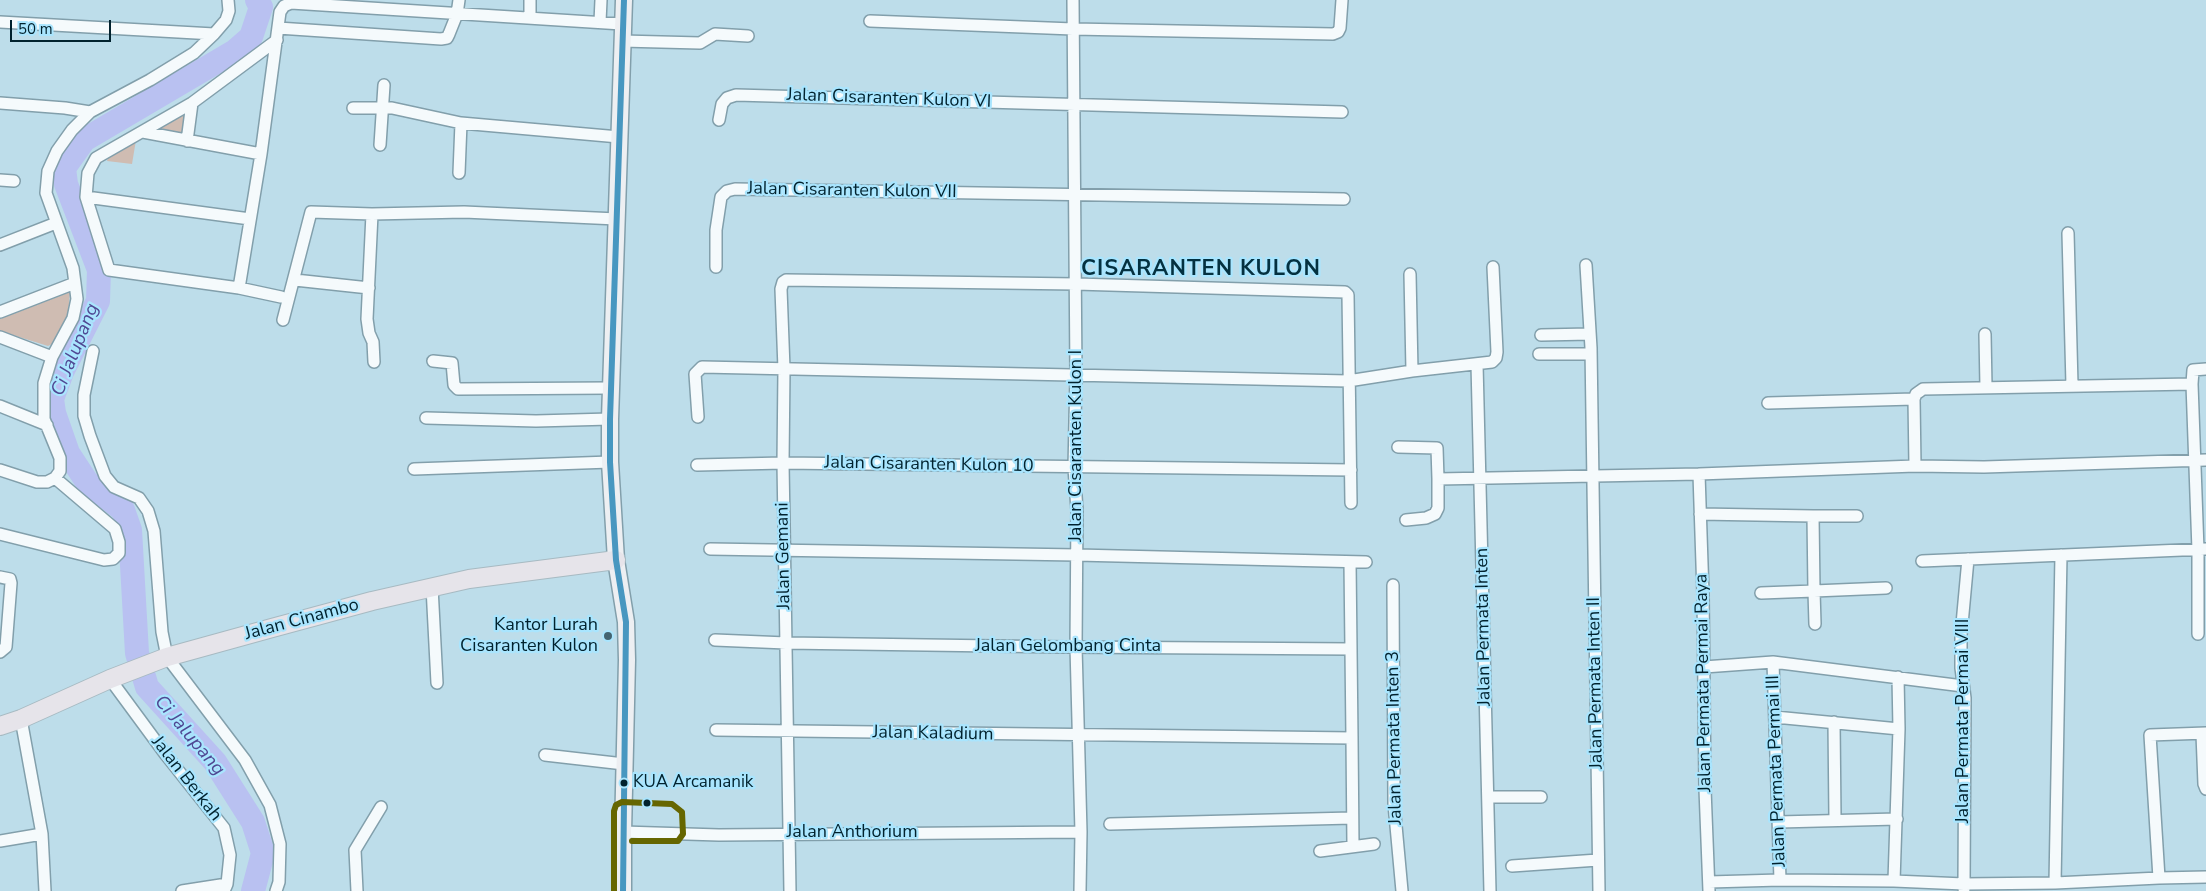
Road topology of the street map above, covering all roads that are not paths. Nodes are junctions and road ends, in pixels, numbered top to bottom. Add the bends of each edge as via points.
1 (228, 0) edge
2 (459, 0) edge
3 (530, 0) edge
4 (601, 0) edge
5 (624, 0) edge
6 (1073, 0) edge
7 (1342, 0) edge
8 (390, 5) edge
9 (457, 14) junction
10 (530, 18) junction
11 (870, 21) dead end
12 (0, 22) edge
13 (600, 22) junction
14 (622, 24) junction
15 (1073, 28) junction
16 (214, 34) junction
17 (278, 34) junction
18 (748, 36) dead end
19 (622, 41) junction
20 (384, 85) dead end
21 (0, 103) edge
22 (192, 103) junction
23 (1075, 105) junction
24 (382, 107) junction
25 (352, 108) dead end
26 (90, 112) junction
27 (1342, 112) dead end
28 (719, 120) dead end
29 (461, 123) junction
30 (143, 132) junction
31 (619, 138) junction
32 (187, 141) junction
33 (380, 145) dead end
34 (261, 154) junction
35 (459, 173) dead end
36 (0, 180) edge
37 (14, 181) dead end
38 (1075, 195) junction
39 (86, 197) junction
40 (1344, 199) dead end
41 (372, 214) junction
42 (250, 219) junction
43 (617, 219) junction
44 (56, 223) junction
45 (2068, 233) dead end
46 (0, 245) edge
47 (1586, 266) dead end
48 (716, 267) dead end
49 (1493, 267) dead end
50 (1410, 274) dead end
51 (295, 280) junction
52 (75, 283) junction
53 (1076, 284) junction
54 (240, 288) junction
55 (369, 288) junction
56 (281, 297) dead end
57 (0, 312) edge
58 (283, 320) dead end
59 (1590, 334) junction
60 (1985, 334) dead end
61 (1541, 335) dead end
62 (0, 337) edge
63 (93, 351) dead end
64 (1539, 354) dead end
65 (1591, 354) junction
66 (52, 357) junction
67 (433, 361) dead end
68 (374, 362) dead end
69 (1477, 364) junction
70 (784, 369) junction
71 (2206, 369) edge
72 (1412, 371) junction
73 (1076, 375) junction
74 (1348, 382) junction
75 (2192, 384) junction
76 (2072, 385) junction
77 (1986, 387) junction
78 (610, 388) junction
79 (1914, 399) junction
80 (1768, 402) dead end
81 (0, 406) edge
82 (698, 416) dead end
83 (426, 418) dead end
84 (610, 419) junction
85 (47, 426) junction
86 (1398, 447) dead end
87 (2200, 460) edge
88 (610, 462) junction
89 (783, 463) junction
90 (697, 465) dead end
91 (1915, 466) junction
92 (1074, 468) junction
93 (0, 470) edge
94 (414, 470) dead end
95 (1351, 470) junction
96 (1699, 474) junction
97 (1592, 475) junction
98 (55, 478) junction
99 (1481, 478) junction
100 (1438, 479) junction
101 (1351, 503) dead end
102 (1700, 514) junction
103 (1813, 516) junction
104 (1857, 516) dead end
105 (1406, 520) dead end
106 (0, 534) edge
107 (710, 550) dead end
108 (2202, 550) edge
109 (784, 551) junction
110 (1077, 554) junction
111 (2060, 555) junction
112 (1968, 559) junction
113 (616, 560) junction
114 (1922, 561) dead end
115 (1350, 562) junction
116 (1366, 562) dead end
117 (0, 578) edge
118 (1393, 585) dead end
119 (432, 587) junction
120 (1886, 588) dead end
121 (1814, 591) junction
122 (1762, 593) dead end
123 (1815, 624) dead end
124 (2198, 634) dead end
125 (715, 640) dead end
126 (786, 643) junction
127 (1076, 647) junction
128 (1351, 649) junction
129 (0, 652) edge
130 (161, 660) junction
131 (1773, 662) junction
132 (1704, 667) junction
133 (115, 677) junction
134 (1898, 677) junction
135 (437, 683) dead end
136 (1963, 686) junction
137 (1776, 717) junction
138 (21, 719) junction
139 (1834, 722) junction
140 (0, 726) edge
141 (1900, 729) junction
142 (716, 730) dead end
143 (787, 732) junction
144 (2204, 733) edge
145 (1079, 735) junction
146 (1352, 738) junction
147 (545, 755) dead end
148 (624, 764) junction
149 (2206, 789) edge
150 (1488, 797) junction
151 (1541, 797) dead end
152 (381, 807) dead end
153 (1352, 818) junction
154 (1835, 819) junction
155 (1897, 819) junction
156 (1779, 822) junction
157 (1110, 824) dead end
158 (623, 832) junction
159 (1081, 832) junction
160 (42, 834) junction
161 (789, 834) junction
162 (0, 841) edge
163 (1374, 844) dead end
164 (1353, 846) junction
165 (1320, 851) dead end
166 (1598, 860) junction
167 (1512, 866) dead end
168 (2206, 877) edge
169 (2159, 878) junction
170 (1780, 880) junction
171 (1894, 881) junction
172 (2055, 883) junction
173 (2136, 885) edge
174 (277, 886) edge
175 (1709, 886) edge
176 (1964, 887) edge
177 (225, 888) edge
178 (45, 891) edge
179 (182, 891) edge
180 (289, 891) edge
181 (357, 891) edge
182 (623, 891) edge
183 (790, 891) edge
184 (1080, 891) edge
185 (1402, 891) edge
186 (1490, 891) edge
187 (1599, 891) edge

1 - 16 street via 226,20
2 - 9 street
3 - 10 street
4 - 13 street
5 - 14 main road
6 - 15 street, Jalan Cisaranten Kulon I
7 - 15 street via 1340,28 1333,34
8 - 9 street
8 - 17 street via 291,2 280,12
9 - 10 street
9 - 17 street via 447,38 441,39
10 - 13 street
11 - 15 street
12 - 16 street
13 - 14 street
14 - 19 main road
15 - 23 street, Jalan Cisaranten Kulon I
16 - 26 street via 150,80
17 - 22 street
17 - 34 street
18 - 19 street via 715,34 700,43
19 - 31 main road
20 - 24 street
21 - 26 street
22 - 30 street
22 - 32 street
23 - 27 street, Jalan Cisaranten Kulon VI
23 - 28 street, Jalan Cisaranten Kulon VI via 736,95 722,104
23 - 38 street, Jalan Cisaranten Kulon I
24 - 25 street
24 - 29 street
24 - 33 street
26 - 44 street via 62,144 48,171 46,193
29 - 31 street
29 - 35 street
30 - 32 street
30 - 39 street via 96,158 88,174
31 - 43 main road
32 - 34 street
34 - 42 street
36 - 37 street
38 - 40 street
38 - 48 street, Jalan Cisaranten Kulon VII via 735,189 721,197 716,230
38 - 53 street, Jalan Cisaranten Kulon I
39 - 42 street
39 - 54 street via 109,270
41 - 43 street via 464,212
41 - 51 street via 311,212
41 - 55 street
42 - 54 street
43 - 78 main road
44 - 46 street
44 - 52 street via 73,268
45 - 76 street
47 - 59 street, Jalan Permata Inten II
49 - 69 street via 1496,358 1492,362
50 - 72 street
51 - 55 street
51 - 58 street
52 - 57 street
52 - 66 street via 73,318
53 - 70 street, Jalan Gemani via 786,280 781,289
53 - 73 street, Jalan Cisaranten Kulon I
53 - 74 street via 1345,292 1348,295
54 - 56 street
55 - 68 street via 368,326
59 - 61 street
59 - 65 street, Jalan Permata Inten II
60 - 77 street
62 - 66 street
63 - 130 street via 84,395 84,416 105,476 114,487 139,498 148,511 154,531 162,632
64 - 65 street
65 - 97 street, Jalan Permata Inten II
66 - 85 street via 44,383 44,419
67 - 78 street via 452,363 454,385 458,389
69 - 72 street
69 - 99 street, Jalan Permata Inten
70 - 73 street
70 - 82 street via 698,369 695,374
70 - 89 street, Jalan Gemani
71 - 75 street via 2193,370
72 - 74 street
73 - 74 street
73 - 92 street, Jalan Cisaranten Kulon I
74 - 95 street
75 - 76 street
75 - 87 street
76 - 77 street
77 - 79 street via 1923,389
78 - 84 main road
79 - 80 street
79 - 91 street
81 - 85 street
83 - 84 street
84 - 88 main road
85 - 98 street via 60,458 60,471
86 - 100 street via 1437,448
87 - 91 street
87 - 108 street
88 - 94 street
88 - 113 main road
89 - 90 street, Jalan Cisaranten Kulon 10
89 - 92 street, Jalan Cisaranten Kulon 10
89 - 109 street, Jalan Gemani
91 - 96 street
92 - 95 street, Jalan Cisaranten Kulon 10
92 - 110 street, Jalan Cisaranten Kulon I
93 - 98 street via 37,482
95 - 101 street
96 - 97 street
96 - 102 street, Jalan Permata Permai Raya
97 - 99 street
97 - 166 street, Jalan Permata Inten II
98 - 106 street via 115,529 119,542 118,553 113,559 104,560
99 - 100 street
99 - 150 street, Jalan Permata Inten
100 - 105 street via 1435,514
102 - 103 street
102 - 132 street, Jalan Permata Permai Raya
103 - 104 street
103 - 121 street
107 - 109 street
108 - 111 street
108 - 124 street
109 - 110 street
109 - 126 street, Jalan Gemani
110 - 115 street
110 - 127 street, Jalan Cisaranten Kulon I
111 - 112 street
111 - 172 street
112 - 114 street
112 - 136 street, Jalan Permata Permai VIII via 1961,635
113 - 119 main road, Jalan Cinambo
113 - 148 main road via 626,622
115 - 116 street
115 - 128 street
117 - 129 street via 10,579 11,583 6,647
118 - 185 street, Jalan Permata Inten 3 via 1394,804
119 - 130 main road, Jalan Cinambo
119 - 135 street
120 - 121 street
121 - 122 street
121 - 123 street
125 - 126 street, Jalan Gelombang Cinta
126 - 127 street, Jalan Gelombang Cinta
126 - 143 street, Jalan Gemani
127 - 128 street, Jalan Gelombang Cinta
127 - 145 street, Jalan Cisaranten Kulon I
128 - 146 street
130 - 133 main road, Jalan Cinambo
130 - 174 street via 245,760 270,805 280,844
131 - 132 street
131 - 134 street
131 - 137 street, Jalan Permata Permai III
132 - 175 street, Jalan Permata Permai Raya
133 - 138 main road, Jalan Cinambo
133 - 177 street, Jalan Berkah via 166,755 224,828 230,855
134 - 136 street
134 - 141 street
136 - 176 street, Jalan Permata Permai VIII
137 - 139 street
137 - 156 street, Jalan Permata Permai III
138 - 140 main road, Jalan Cinambo
138 - 160 street
139 - 141 street
139 - 154 street
141 - 155 street
142 - 143 street, Jalan Kaladium
143 - 145 street, Jalan Kaladium
143 - 161 street, Jalan Gemani
144 - 149 street
144 - 169 street via 2150,735
145 - 146 street, Jalan Kaladium
145 - 159 street, Jalan Cisaranten Kulon I
146 - 153 street
147 - 148 street
148 - 158 main road
150 - 151 street
150 - 186 street, Jalan Permata Inten
152 - 181 street via 355,850
153 - 157 street
153 - 164 street
154 - 155 street
154 - 156 street
155 - 171 street
156 - 170 street, Jalan Permata Permai III
158 - 161 street, Jalan Anthorium
158 - 182 main road
159 - 161 street, Jalan Anthorium
159 - 184 street, Jalan Cisaranten Kulon I
160 - 162 street
160 - 178 street
161 - 183 street, Jalan Gemani
163 - 164 street
164 - 165 street
166 - 167 street
166 - 187 street, Jalan Permata Inten II
168 - 169 street
169 - 173 street
170 - 171 street
170 - 175 street
171 - 176 street
172 - 173 street
172 - 176 street
174 - 180 street
177 - 179 street

